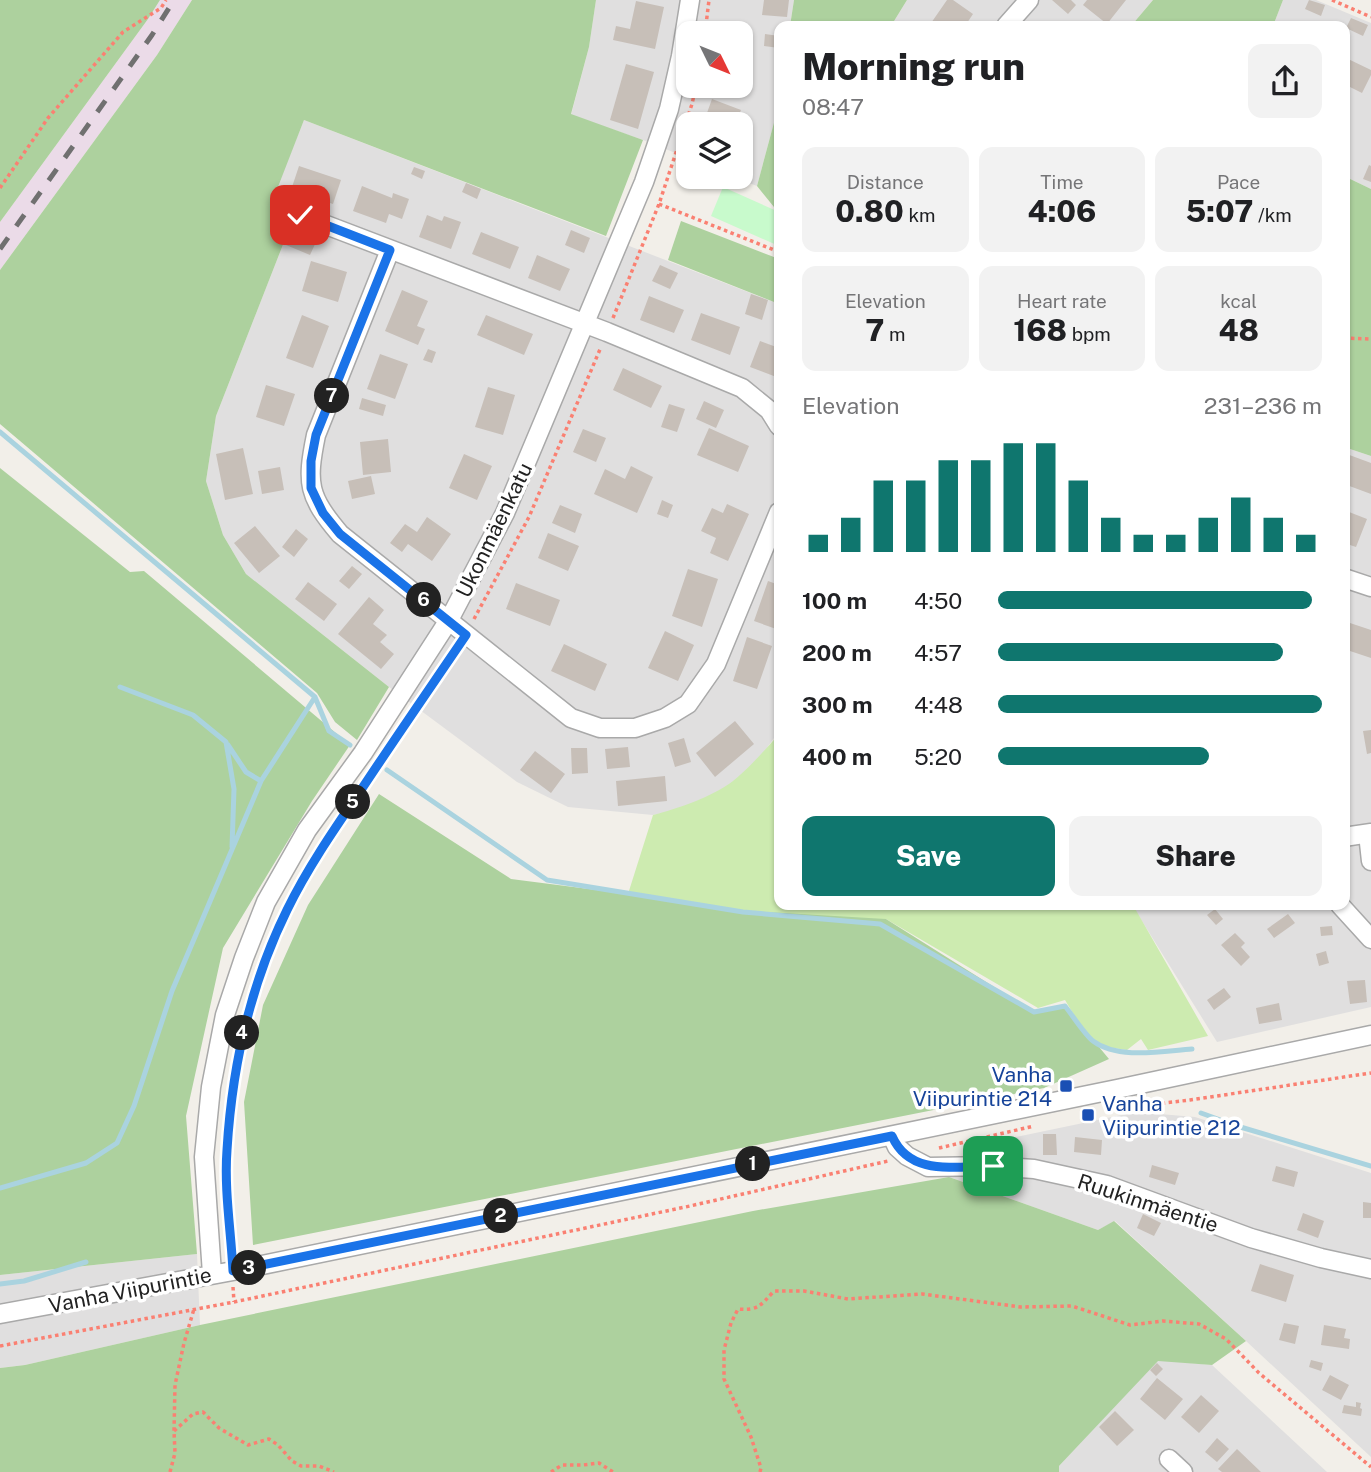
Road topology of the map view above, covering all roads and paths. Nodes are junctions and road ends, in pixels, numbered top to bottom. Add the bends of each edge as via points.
1 (166, 0) edge
2 (690, 0) edge
3 (709, 0) edge
4 (1028, 0) edge
5 (1332, 0) edge
6 (1371, 17) edge
7 (706, 21) edge
8 (1010, 21) edge
9 (693, 98) edge
10 (0, 188) edge
11 (659, 204) junction
12 (300, 215) dead end
13 (390, 250) junction
14 (774, 250) edge
15 (586, 325) junction
16 (607, 332) junction
17 (1350, 338) edge
18 (1371, 339) edge
19 (774, 418) edge
20 (774, 524) edge
21 (1350, 580) edge
22 (1371, 587) edge
23 (449, 620) junction
24 (466, 635) junction
25 (1370, 834) edge
26 (1350, 836) edge
27 (1371, 861) edge
28 (1345, 910) edge
29 (1371, 939) edge
30 (1371, 1035) edge
31 (1371, 1073) edge
32 (1105, 1110) dead end
33 (1040, 1124) dead end
34 (892, 1136) junction
35 (907, 1156) junction
36 (1371, 1269) edge
37 (233, 1271) junction
38 (212, 1274) junction
39 (234, 1301) junction
40 (194, 1309) junction
41 (0, 1314) edge
42 (0, 1346) edge
43 (174, 1431) junction
44 (1169, 1459) dead end
45 (1371, 1467) edge
46 (170, 1472) edge
47 (334, 1472) edge
48 (551, 1472) edge
49 (613, 1472) edge
50 (760, 1472) edge
51 (1183, 1472) edge

1 - 10 path via 162,8 123,32 48,118
2 - 15 street, Ukonmäenkatu via 669,109
3 - 7 path
4 - 8 street
5 - 6 path
9 - 11 path
11 - 14 path
11 - 16 path
12 - 13 street
13 - 15 street
13 - 23 street via 316,435 311,488 340,534
15 - 16 street
15 - 23 street, Ukonmäenkatu via 505,513
16 - 19 street via 742,388
16 - 24 path via 529,517
17 - 18 path
20 - 24 street via 716,664 688,704 665,718 635,728 600,728 571,718
21 - 22 street
23 - 24 street
23 - 38 street, Ukonmäenkatu via 307,830 266,902 244,958 225,1016 211,1087 204,1157
24 - 37 path via 318,854 286,911 261,972 242,1034 226,1151
25 - 26 street
25 - 27 street
28 - 29 street
30 - 34 street, Vanha Viipurintie
31 - 32 path
33 - 35 path
34 - 35 street
34 - 37 street, Vanha Viipurintie
35 - 36 street, Ruukinmäentie via 928,1167 1034,1169 1107,1185 1251,1238
35 - 39 path
37 - 38 street, Vanha Viipurintie
37 - 39 path
38 - 41 street, Vanha Viipurintie
39 - 40 path
40 - 42 path
40 - 43 path via 175,1385
43 - 46 path
43 - 47 path via 193,1414 203,1412 248,1445 268,1439 301,1466
44 - 51 street
45 - 50 path via 1259,1373 1226,1339 1199,1324 1163,1321 1130,1325 1072,1306 1021,1307 922,1294 848,1299 774,1291 751,1310 738,1309 724,1350 724,1379 751,1437
48 - 49 path via 562,1465 599,1463

